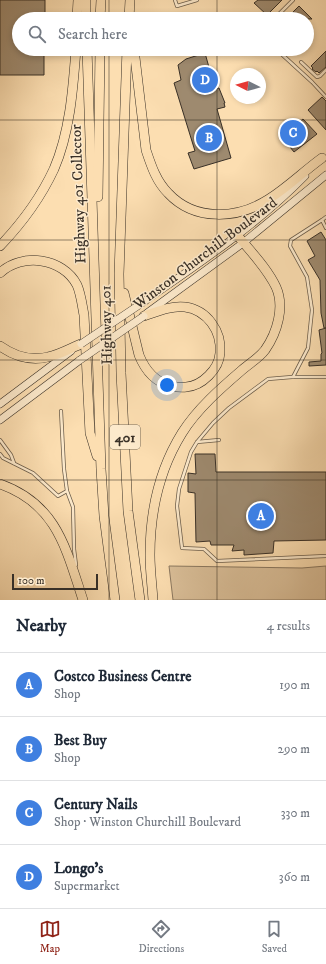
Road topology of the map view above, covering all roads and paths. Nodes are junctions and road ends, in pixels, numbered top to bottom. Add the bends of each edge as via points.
1 (78, 0) edge
2 (86, 0) edge
3 (101, 0) edge
4 (175, 0) edge
5 (197, 0) edge
6 (293, 0) edge
7 (77, 12) edge
8 (86, 12) edge
9 (100, 12) edge
10 (281, 12) edge
11 (75, 56) edge
12 (87, 56) edge
13 (100, 56) edge
14 (127, 56) edge
15 (135, 56) edge
16 (284, 56) edge
17 (301, 62) dead end
18 (326, 70) edge
19 (326, 97) edge
20 (324, 156) edge
21 (326, 175) edge
22 (326, 217) edge
23 (322, 220) junction
24 (326, 228) edge
25 (240, 239) junction
26 (0, 246) edge
27 (0, 273) edge
28 (119, 274) junction
29 (144, 316) junction
30 (97, 338) junction
31 (81, 344) junction
32 (0, 346) edge
33 (326, 376) edge
34 (292, 377) junction
35 (0, 404) edge
36 (61, 411) dead end
37 (0, 420) edge
38 (0, 440) edge
39 (219, 440) dead end
40 (197, 442) junction
41 (0, 454) edge
42 (14, 464) junction
43 (101, 469) junction
44 (0, 484) edge
45 (67, 491) junction
46 (326, 556) edge
47 (83, 600) edge
48 (115, 600) edge
49 (140, 600) edge
50 (153, 600) edge

1 - 7 highway
2 - 8 highway
3 - 9 highway
4 - 5 lane via 177,6
6 - 10 lane
11 - 26 highway via 66,132 54,168 37,200
12 - 30 highway, Highway 401 Collector / 401
13 - 30 highway, 401
14 - 28 highway, Highway 401 / 401
15 - 20 highway via 146,150 163,188 184,206 216,215 245,211 269,199
16 - 19 lane
17 - 18 lane via 317,77
20 - 25 main road, Winston Churchill Boulevard
21 - 25 main road, Winston Churchill Boulevard
22 - 23 lane
23 - 24 lane
23 - 34 lane via 290,242 307,277 312,310 308,348
25 - 29 main road, Winston Churchill Boulevard
25 - 31 main road, Winston Churchill Boulevard, bridge
25 - 50 highway via 276,288 280,311 278,321 272,339 264,351 194,417 182,432 172,452 160,480 152,514 150,556
27 - 43 highway via 11,264 30,260 40,261 52,263 62,269 77,285 84,315 90,433
28 - 29 highway via 139,356 154,378 168,385 184,387 197,384 212,371 220,354 220,347 217,333 207,317 184,306
28 - 49 highway, Highway 401 / 401 via 128,511
29 - 37 main road, Winston Churchill Boulevard, bridge
30 - 43 highway, Highway 401 / 401
31 - 32 highway via 48,357 31,358 17,356
31 - 35 main road, Winston Churchill Boulevard
33 - 34 lane
34 - 40 lane via 268,379 260,384 229,408
36 - 45 lane
38 - 42 lane
39 - 40 lane
40 - 46 lane via 191,452 179,489 177,506 182,548 204,550 217,561
41 - 42 lane
42 - 45 lane via 33,473 58,496
43 - 48 highway, Highway 401 / 401 via 104,516
44 - 47 highway via 31,500 51,521 66,551
45 - 47 lane via 73,507 76,570

